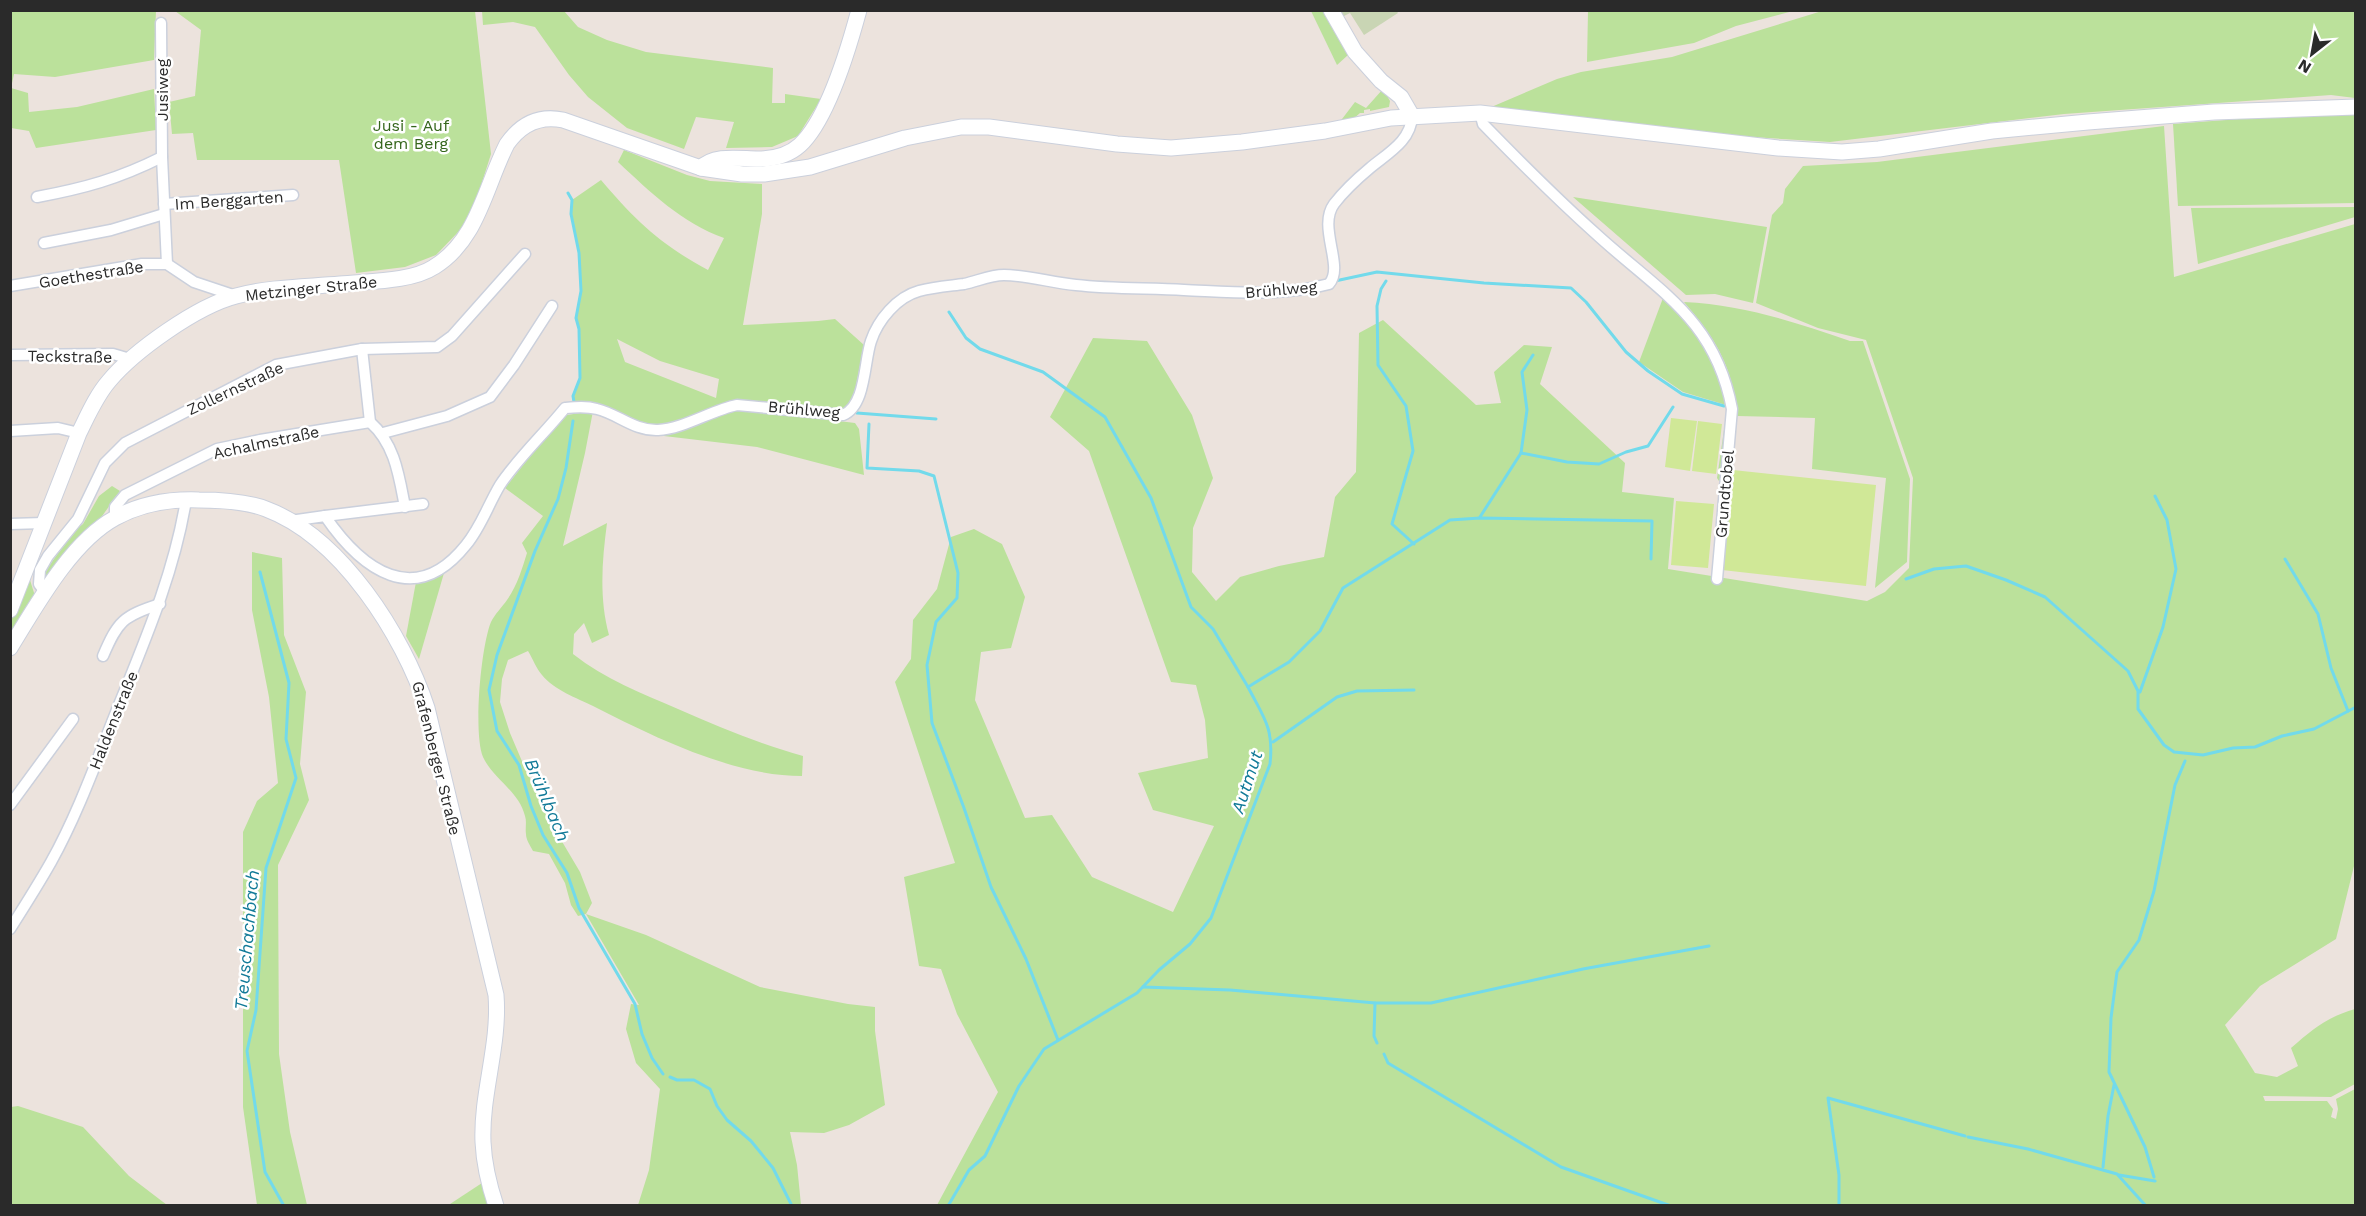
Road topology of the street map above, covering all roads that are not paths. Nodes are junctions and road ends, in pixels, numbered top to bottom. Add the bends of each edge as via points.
1 (859, 10) edge
2 (1331, 10) edge
3 (161, 23) dead end
4 (2355, 107) edge
5 (1480, 113) junction
6 (1412, 116) junction
7 (162, 157) junction
8 (701, 168) junction
9 (293, 195) dead end
10 (37, 197) dead end
11 (164, 209) junction
12 (44, 243) dead end
13 (525, 255) dead end
14 (167, 264) junction
15 (10, 286) edge
16 (236, 296) junction
17 (552, 306) dead end
18 (362, 349) junction
19 (10, 355) edge
20 (130, 359) junction
21 (370, 422) junction
22 (10, 431) edge
23 (79, 433) junction
24 (383, 434) junction
25 (186, 500) junction
26 (423, 504) dead end
27 (405, 507) junction
28 (325, 516) junction
29 (115, 518) junction
30 (290, 521) junction
31 (44, 523) junction
32 (10, 524) edge
33 (1717, 579) dead end
34 (45, 592) junction
35 (160, 604) junction
36 (11, 606) edge
37 (10, 648) edge
38 (103, 656) dead end
39 (73, 719) dead end
40 (10, 805) edge
41 (10, 929) edge
42 (496, 1206) edge

1 - 8 main road via 827,101 811,133 799,146 771,159 715,160
2 - 6 main road via 1355,52 1401,97
3 - 7 street, Jusiweg
4 - 5 main road, Metzinger Straße via 2088,122 1842,152
5 - 6 main road, Metzinger Straße
5 - 33 street, Grundtobel via 1484,124 1558,200 1673,300 1693,321 1719,363 1732,409
6 - 8 main road, Metzinger Straße via 1325,131 1171,148 961,127 784,172 742,174
6 - 28 street, Brühlweg via 1412,126 1402,141 1333,206 1328,218 1334,273 1329,284 1252,294 1084,286 1002,275 918,291 901,300 880,323 870,342 863,383 850,412 843,415 737,405 658,430 633,426 599,409 565,408 506,477 467,544 434,573 410,579 383,572 350,548
7 - 10 street via 102,183
7 - 11 street, Jusiweg
8 - 16 main road, Metzinger Straße via 555,119 531,121 513,135 503,151 469,234 433,268 397,279
9 - 11 street, Im Berggarten
11 - 12 street via 111,230
11 - 14 street, Jusiweg
13 - 18 street, Zollernstraße via 452,336 437,347
14 - 15 street, Goethestraße via 142,264
14 - 16 street, Goethestraße via 194,282
16 - 20 main road, Metzinger Straße via 208,307
17 - 24 street via 490,397 447,416
18 - 21 street
18 - 34 street, Zollernstraße via 276,365 125,443 105,464 78,519 40,570 39,584
19 - 20 street, Teckstraße via 113,354
20 - 23 main road, Metzinger Straße via 107,383
21 - 24 street
21 - 29 street, Achalmstraße via 218,449 125,495 115,507
22 - 23 street via 58,428
23 - 31 main road, Metzinger Straße
24 - 27 street via 397,466
25 - 29 main road, Grafenberger Straße via 163,502
25 - 30 main road, Grafenberger Straße via 241,503
25 - 35 street, Haldenstraße
26 - 27 street
27 - 28 street
28 - 30 street
29 - 34 main road, Grafenberger Straße via 77,552
30 - 42 main road, Grafenberger Straße via 339,560 386,620 417,676 427,708 496,995 496,1037 483,1141
31 - 32 street
31 - 36 main road, Metzinger Straße
34 - 37 main road, Grafenberger Straße
35 - 38 street via 123,620
35 - 41 street, Haldenstraße via 52,861
39 - 40 street

